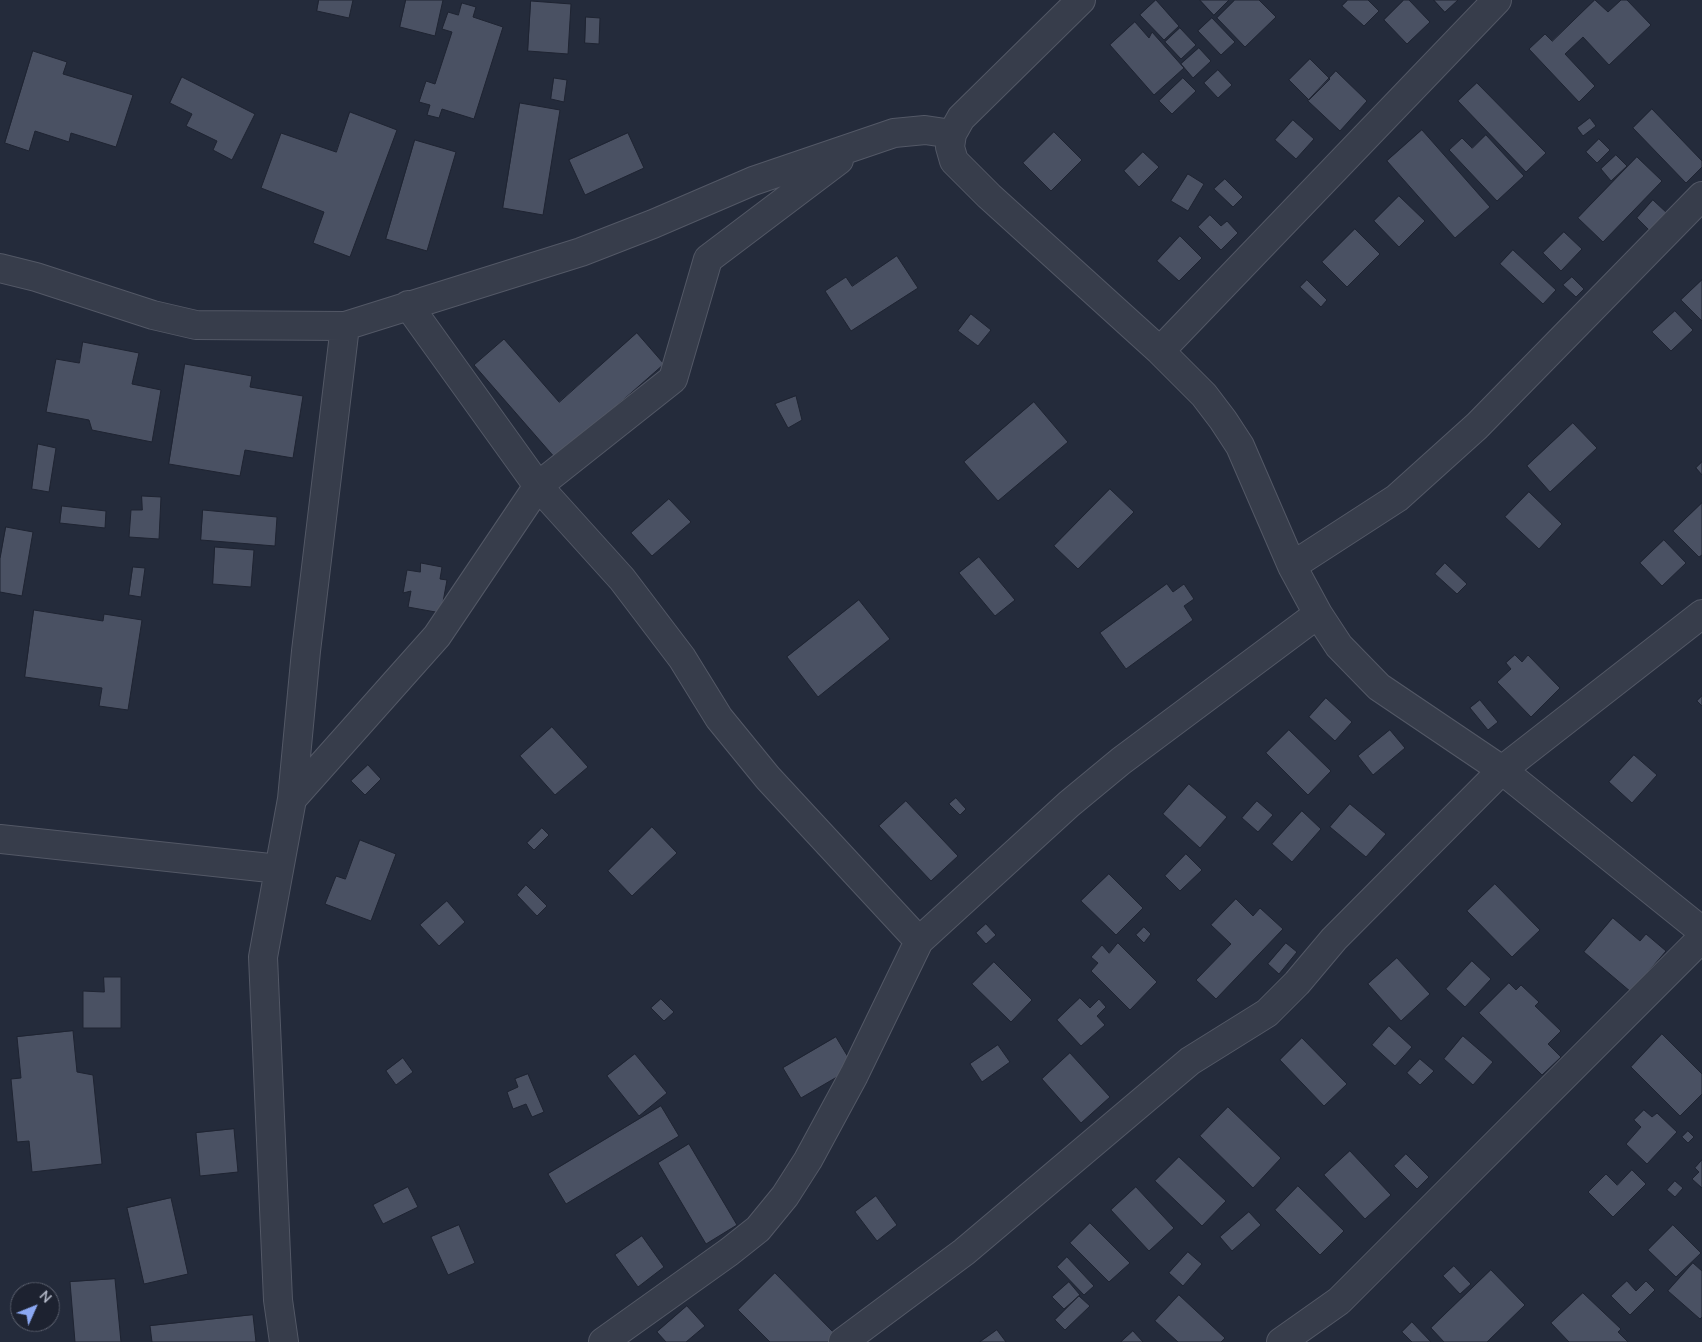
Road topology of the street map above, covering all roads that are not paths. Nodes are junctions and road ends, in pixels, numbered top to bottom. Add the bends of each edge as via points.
1 (1081, 0) edge
2 (1497, 0) edge
3 (952, 134) junction
4 (858, 145) junction
5 (1702, 196) edge
6 (0, 268) edge
7 (408, 305) junction
8 (345, 326) junction
9 (1160, 351) junction
10 (538, 486) junction
11 (1292, 566) junction
12 (1318, 614) junction
13 (1702, 614) edge
14 (1502, 770) junction
15 (292, 800) junction
16 (0, 839) edge
17 (279, 869) junction
18 (1702, 930) edge
19 (1702, 938) edge
20 (919, 941) junction
21 (284, 1342) edge
22 (603, 1342) edge
23 (843, 1342) edge
24 (1281, 1342) edge

1 - 3 street via 961,118
2 - 9 street
3 - 4 street via 925,130 894,133
3 - 9 street via 950,147 954,161
4 - 7 street via 753,181 581,252
4 - 10 street via 708,259 673,378
5 - 11 street via 1477,426 1397,498
6 - 8 street via 196,325
7 - 8 street
7 - 10 street
8 - 15 street via 306,651
9 - 11 street via 1204,395 1240,446
10 - 15 street via 437,636
10 - 20 street via 622,579 682,658 719,718 768,778
11 - 12 street
12 - 14 street via 1339,646 1379,687
12 - 20 street via 1113,767
13 - 14 street
14 - 18 street
14 - 23 street via 1334,939 1268,1013 1190,1061 964,1252
15 - 17 street
16 - 17 street
17 - 21 street via 264,957 278,1300
19 - 24 street via 1339,1300
20 - 22 street via 854,1075 786,1196 758,1229 730,1252

